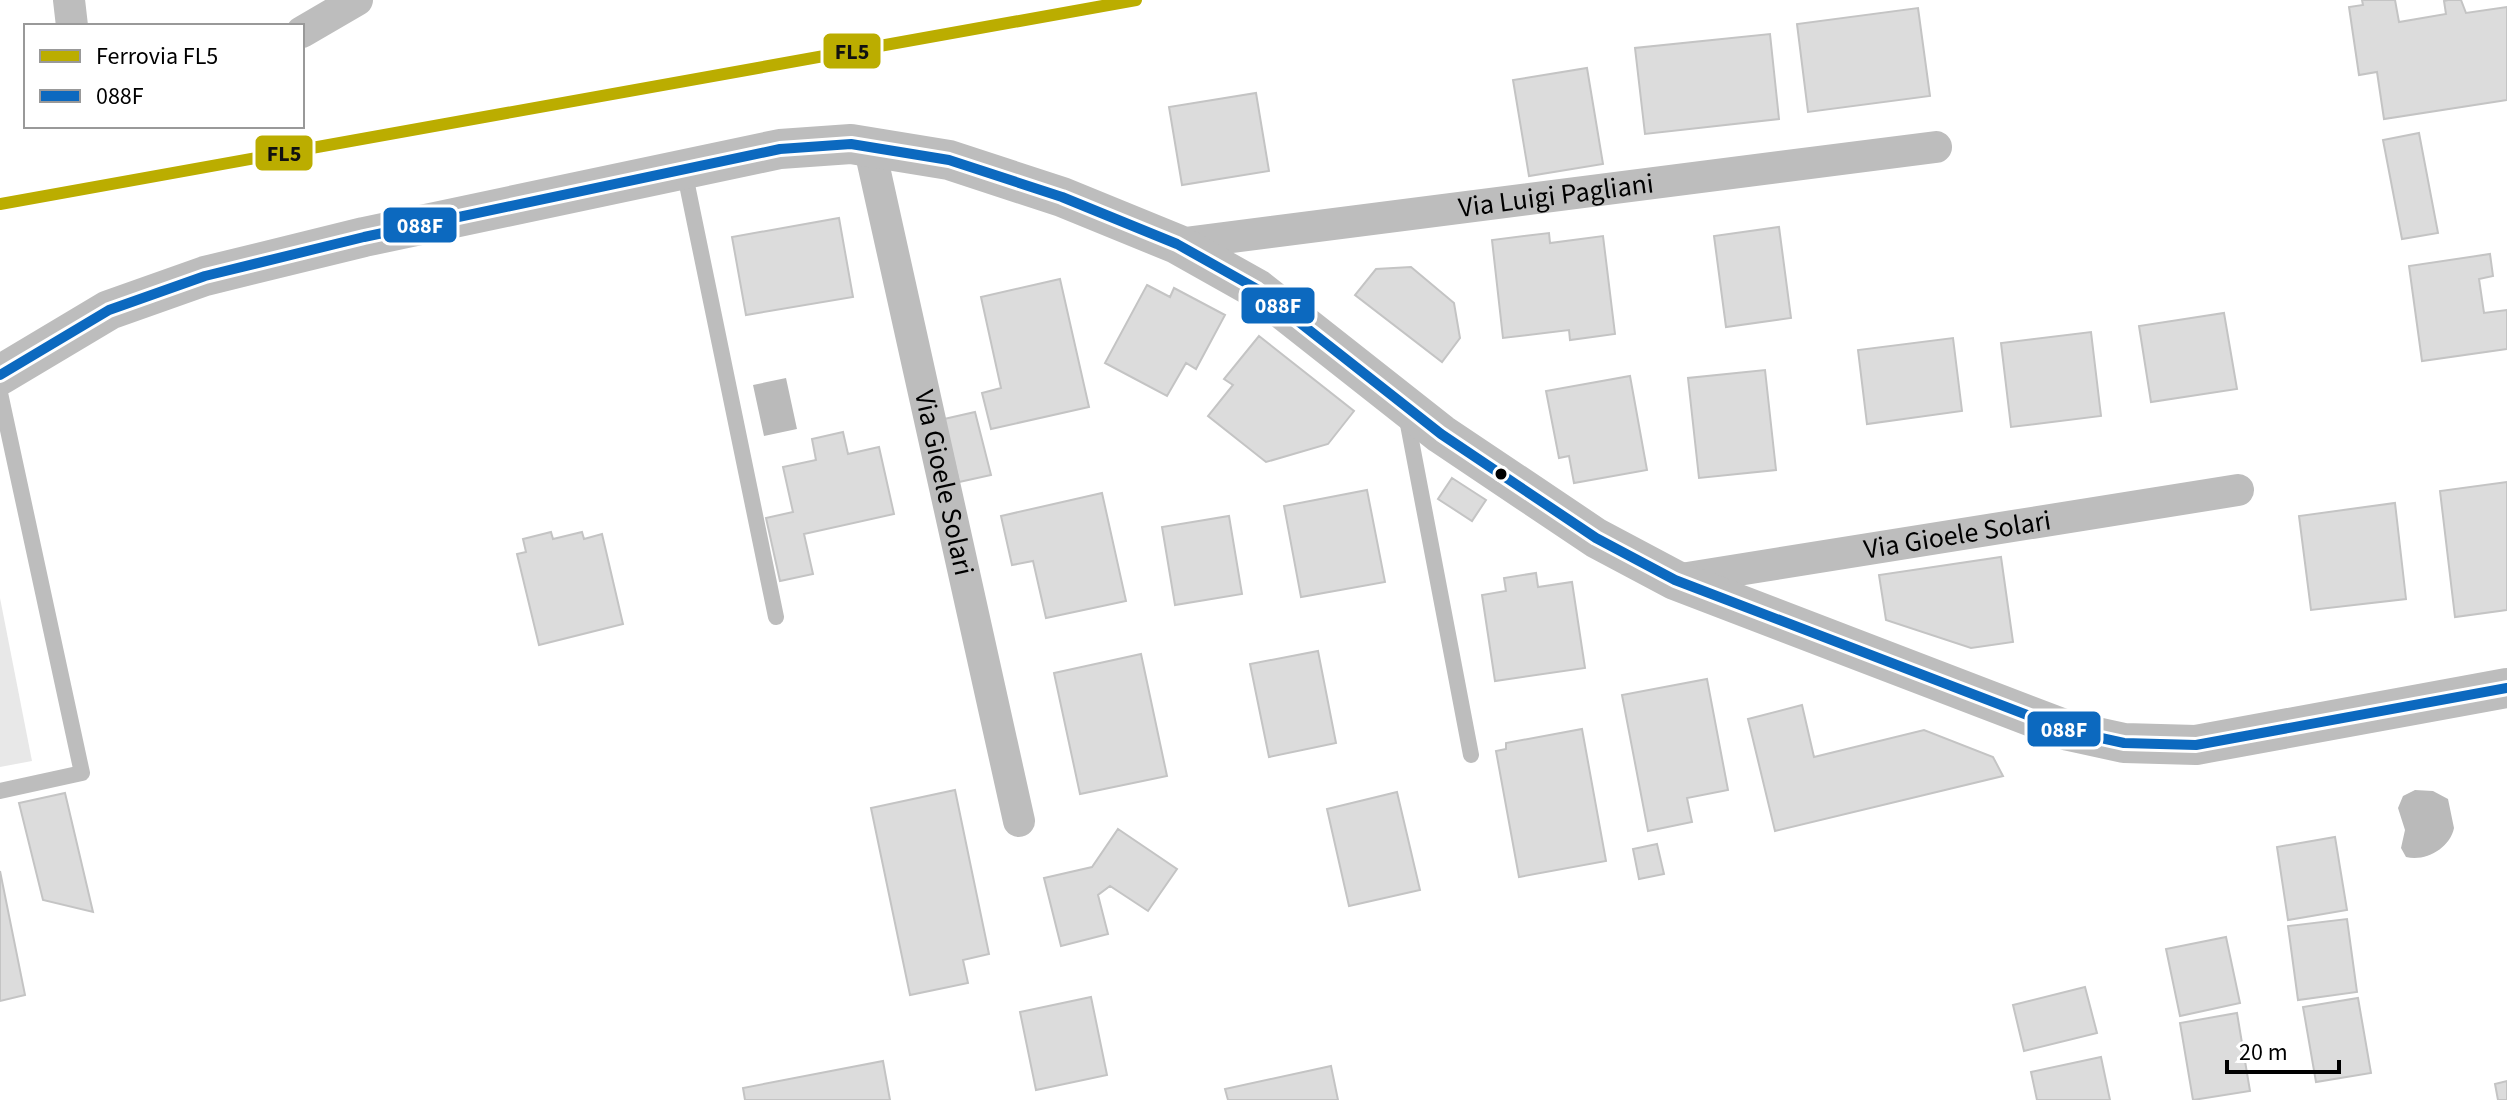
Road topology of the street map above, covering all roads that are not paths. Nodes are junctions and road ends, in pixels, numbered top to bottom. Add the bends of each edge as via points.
1 (69, 0) edge
2 (357, 0) edge
3 (72, 24) edge
4 (304, 31) edge
5 (869, 145) junction
6 (1936, 147) dead end
7 (684, 170) junction
8 (1177, 244) junction
9 (0, 375) edge
10 (0, 393) edge
11 (1405, 406) junction
12 (2238, 490) dead end
13 (1675, 580) junction
14 (776, 617) dead end
15 (2507, 688) edge
16 (1471, 755) dead end
17 (0, 791) edge
18 (1019, 821) dead end

1 - 3 street
2 - 4 street
5 - 7 street via 798,146
5 - 8 street via 995,174
5 - 18 street, Via Gioele Solari
6 - 8 street, Via Luigi Pagliani
7 - 9 street via 205,276 109,310
7 - 14 lane
8 - 11 street via 1257,289
10 - 17 lane via 82,773
11 - 13 street via 1545,507
11 - 16 lane
12 - 13 street, Via Gioele Solari
13 - 15 street via 2037,720 2124,743 2196,745

